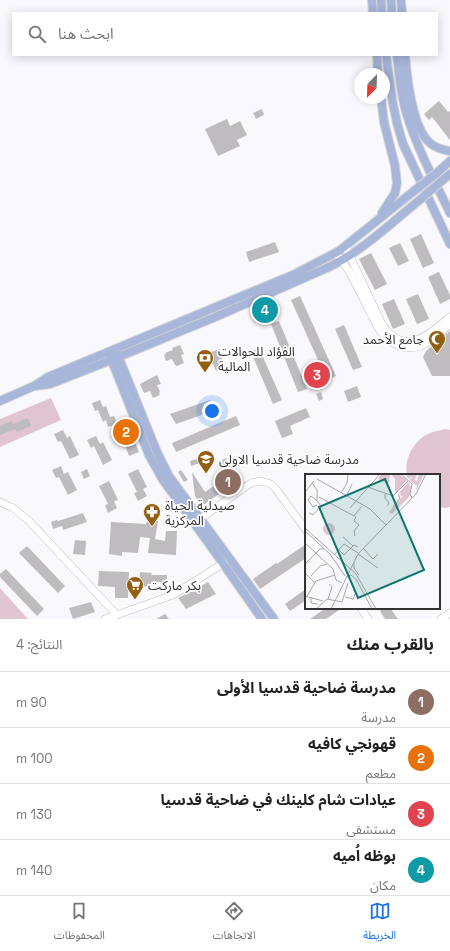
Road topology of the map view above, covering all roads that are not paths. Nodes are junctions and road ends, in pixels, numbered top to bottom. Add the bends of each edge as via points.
1 (372, 0) edge
2 (381, 0) edge
3 (391, 0) edge
4 (401, 0) edge
5 (373, 12) edge
6 (382, 12) edge
7 (392, 12) edge
8 (402, 12) edge
9 (377, 56) edge
10 (386, 56) edge
11 (397, 56) edge
12 (405, 56) edge
13 (378, 68) edge
14 (382, 104) edge
15 (450, 151) edge
16 (450, 161) edge
17 (447, 176) edge
18 (450, 213) edge
19 (378, 219) junction
20 (450, 244) edge
21 (345, 246) junction
22 (336, 253) junction
23 (350, 256) junction
24 (342, 261) junction
25 (368, 302) junction
26 (218, 311) junction
27 (450, 317) edge
28 (450, 324) edge
29 (113, 354) junction
30 (0, 401) edge
31 (0, 502) edge
32 (197, 520) junction
33 (305, 529) edge
34 (227, 561) junction
35 (362, 609) edge
36 (450, 613) edge
37 (117, 615) junction
38 (105, 619) edge
39 (262, 619) edge
40 (274, 619) edge
41 (368, 619) edge
42 (440, 619) edge

1 - 5 main road
2 - 6 main road
3 - 7 main road
4 - 8 main road
9 - 13 main road
10 - 20 main road via 396,123 403,144
11 - 18 main road via 407,114
12 - 15 main road via 414,113 424,137 436,148
14 - 19 main road via 397,183 395,193
16 - 19 main road, bridge
17 - 23 main road, bridge
19 - 21 main road
21 - 22 main road
21 - 23 street
22 - 24 street
22 - 26 main road
23 - 24 main road
23 - 25 street
24 - 25 street
24 - 26 main road via 298,282
25 - 27 street via 386,331 399,340 422,339
25 - 28 street via 382,334 398,346 407,348 424,345
26 - 29 main road
29 - 30 main road via 50,384 34,386
29 - 32 main road via 149,455 163,480
31 - 37 street via 28,520
32 - 33 street via 251,483 261,481 275,488
32 - 34 main road
34 - 37 street via 173,595
34 - 39 main road
34 - 40 main road
35 - 41 street
36 - 42 street
37 - 38 street

